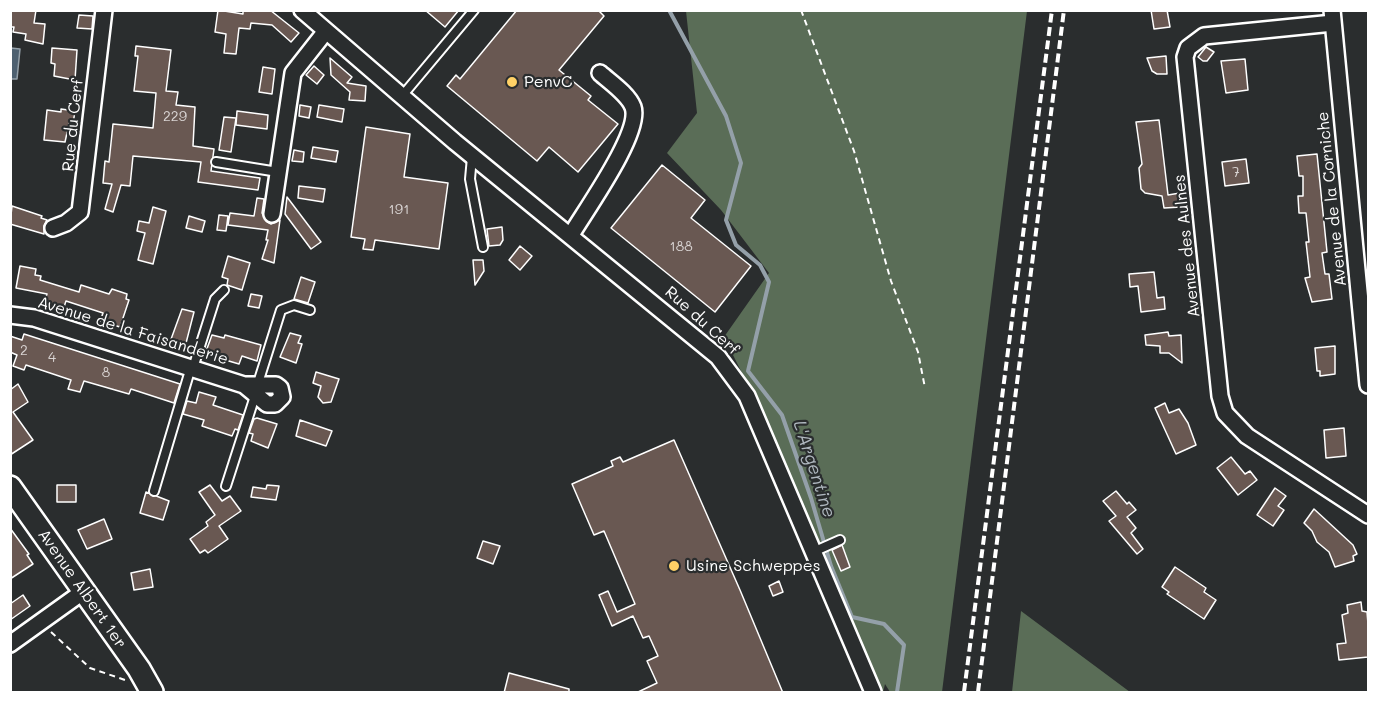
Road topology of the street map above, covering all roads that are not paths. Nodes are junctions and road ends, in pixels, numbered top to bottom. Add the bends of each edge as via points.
1 (104, 10) edge
2 (302, 10) edge
3 (474, 10) edge
4 (1333, 17) edge
5 (326, 31) junction
6 (600, 73) dead end
7 (402, 96) junction
8 (472, 155) junction
9 (216, 162) dead end
10 (278, 172) junction
11 (272, 214) dead end
12 (53, 228) dead end
13 (571, 235) junction
14 (483, 247) dead end
15 (224, 290) dead end
16 (310, 310) dead end
17 (10, 315) edge
18 (192, 367) junction
19 (1368, 385) edge
20 (252, 388) junction
21 (226, 486) dead end
22 (10, 487) edge
23 (154, 491) dead end
24 (1368, 515) edge
25 (840, 540) dead end
26 (816, 550) junction
27 (84, 591) junction
28 (10, 644) edge
29 (149, 688) edge
30 (873, 693) edge

1 - 12 street, Rue du Cerf via 80,212
2 - 5 street, Rue du Cerf
3 - 7 lane
4 - 19 street, Avenue de la Corniche
4 - 24 street, Avenue des Aulnes via 1204,36 1188,48 1185,57 1220,396 1225,412 1246,436
5 - 7 street, Rue du Cerf
5 - 10 street via 293,73
6 - 13 street via 633,107 632,131
7 - 8 street, Rue du Cerf
8 - 13 street, Rue du Cerf
8 - 14 lane via 470,179
9 - 10 lane
10 - 11 street
13 - 26 street, Rue du Cerf via 703,342 736,378
15 - 18 lane via 215,298
16 - 20 lane via 294,305 281,310
17 - 18 street, Avenue de la Faisanderie via 34,318
18 - 20 street, Avenue de la Faisanderie
18 - 23 lane
20 - 21 lane
22 - 27 main road, Avenue Albert 1er
25 - 26 lane
26 - 30 street, Rue du Cerf
27 - 28 street
27 - 29 main road, Avenue Albert 1er

